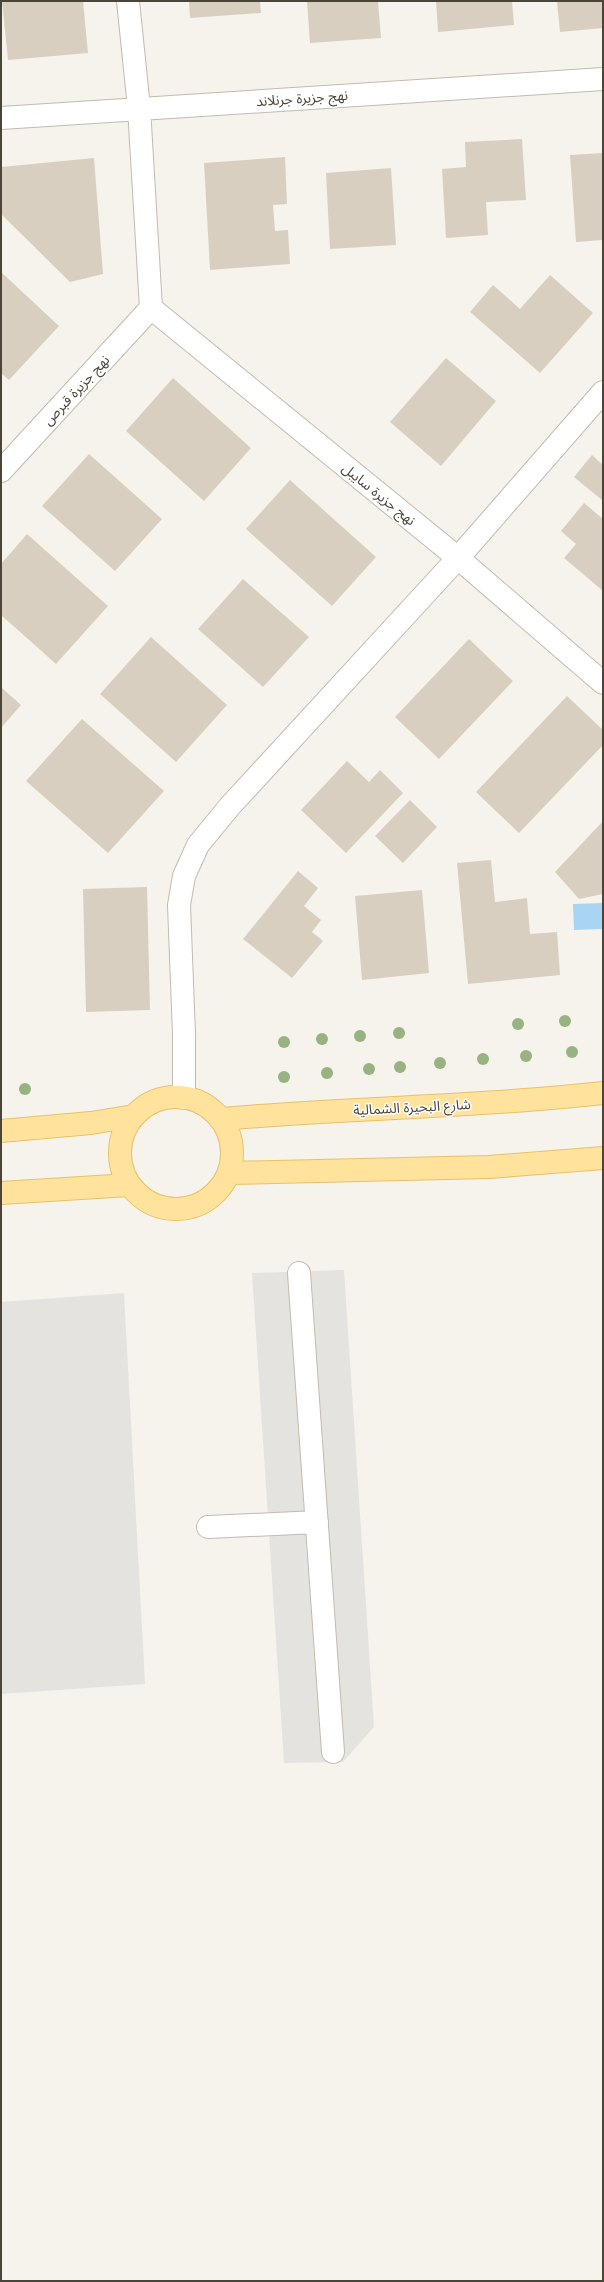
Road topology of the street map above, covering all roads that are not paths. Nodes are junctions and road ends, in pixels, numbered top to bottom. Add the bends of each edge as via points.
1 (128, 1) edge
2 (603, 78) edge
3 (139, 108) junction
4 (1, 118) edge
5 (151, 308) junction
6 (603, 392) edge
7 (1, 471) edge
8 (458, 558) junction
9 (603, 683) edge
10 (603, 1093) edge
11 (184, 1098) junction
12 (134, 1116) junction
13 (220, 1119) junction
14 (1, 1131) edge
15 (603, 1158) edge
16 (229, 1173) junction
17 (129, 1186) junction
18 (1, 1193) edge
19 (299, 1273) dead end
20 (317, 1522) junction
21 (208, 1527) dead end
22 (333, 1752) dead end

1 - 3 street
2 - 3 street, نهج جزيرة جرنلاند
3 - 4 street, نهج جزيرة جرنلاند
3 - 5 street
5 - 7 street, نهج جزيرة قبرص
5 - 8 street, نهج جزيرة سايبل
6 - 8 street
8 - 9 street, نهج جزيرة سايبل
8 - 11 street via 230,806 198,845 184,876 179,905
10 - 13 main road, شارع البحيرة الشمالية via 529,1101 300,1112
11 - 12 main road via 166,1098 148,1104
11 - 13 main road via 198,1101 210,1108
12 - 14 main road via 91,1123
12 - 17 main road via 123,1132 119,1150 121,1169
13 - 16 main road via 231,1145
15 - 16 main road via 489,1167
16 - 17 main road via 211,1197 198,1205 183,1209 167,1209 152,1205 139,1197
17 - 18 main road
19 - 20 street
20 - 21 street
20 - 22 street

